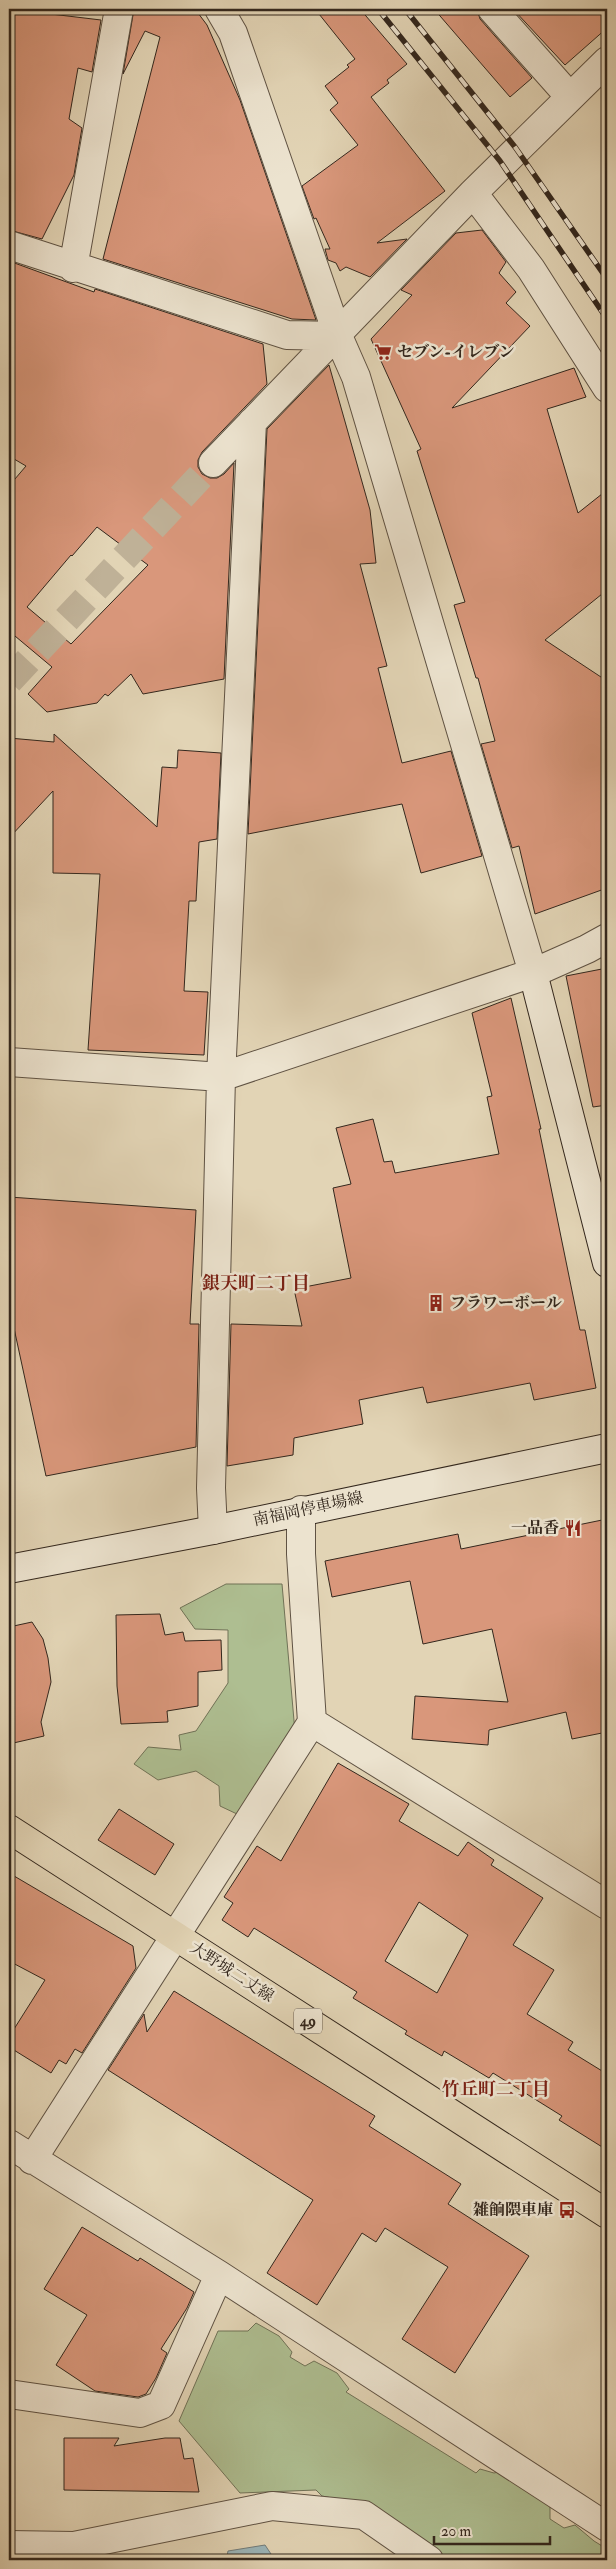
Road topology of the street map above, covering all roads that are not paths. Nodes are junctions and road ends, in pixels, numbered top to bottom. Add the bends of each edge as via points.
1 (119, 9) edge
2 (219, 9) edge
3 (492, 9) edge
4 (607, 61) edge
5 (607, 72) edge
6 (570, 97) junction
7 (473, 193) junction
8 (9, 245) edge
9 (73, 268) junction
10 (338, 336) junction
11 (607, 388) edge
12 (252, 422) junction
13 (213, 463) tunnel mouth
14 (607, 938) edge
15 (533, 973) junction
16 (9, 1062) edge
17 (221, 1077) junction
18 (607, 1263) edge
19 (607, 1448) edge
20 (301, 1510) junction
21 (213, 1530) junction
22 (9, 1568) edge
23 (312, 1722) junction
24 (9, 1829) edge
25 (607, 1905) edge
26 (176, 1936) junction
27 (9, 2144) edge
28 (32, 2160) junction
29 (607, 2214) edge
30 (219, 2275) junction
31 (9, 2394) edge
32 (607, 2527) edge
33 (9, 2545) edge
34 (429, 2560) edge

1 - 9 street
2 - 10 street via 233,33
3 - 6 street
4 - 6 street
5 - 6 street
6 - 7 street
7 - 10 street
7 - 11 street via 531,269
8 - 9 street
9 - 10 street via 287,334
10 - 12 street
10 - 15 street via 356,377
12 - 13 street
12 - 17 street
14 - 15 street
15 - 17 street
15 - 18 street
16 - 17 street
17 - 21 street via 211,1488
19 - 20 street, 南福岡停車場線
20 - 21 street, 南福岡停車場線
20 - 23 street
21 - 22 street, 南福岡停車場線
23 - 25 street
23 - 26 street
24 - 26 main road, 大野城二丈線 / 49
26 - 28 street
26 - 29 main road, 大野城二丈線 / 49
27 - 28 street
28 - 30 street
30 - 31 street via 161,2405 140,2413
30 - 32 street
33 - 34 street via 74,2546 272,2506 364,2515

